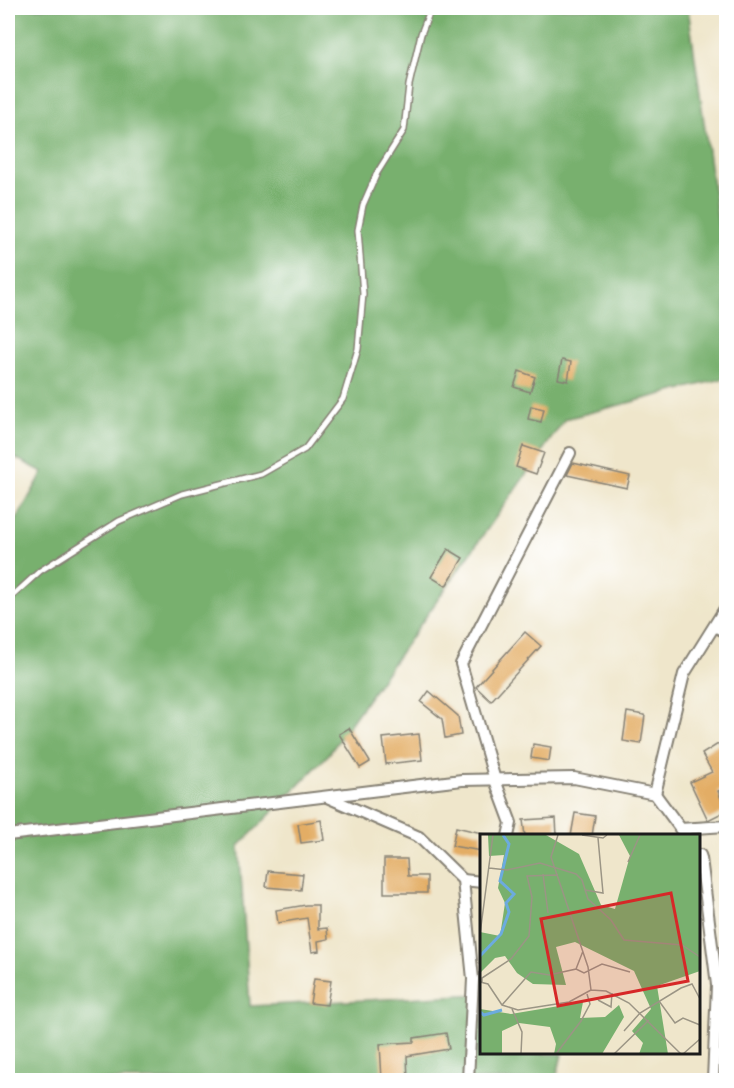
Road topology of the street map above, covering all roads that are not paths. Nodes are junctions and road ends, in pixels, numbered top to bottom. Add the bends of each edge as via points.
1 (431, 8) edge
2 (570, 453) dead end
3 (8, 600) edge
4 (726, 607) edge
5 (715, 626) junction
6 (726, 632) edge
7 (495, 780) junction
8 (655, 794) junction
9 (326, 797) junction
10 (726, 826) edge
11 (683, 832) edge
12 (508, 834) edge
13 (8, 835) edge
14 (701, 857) edge
15 (463, 880) junction
16 (480, 882) edge
17 (468, 1080) edge
18 (713, 1080) edge

1 - 3 lane via 409,86 404,130 377,173 363,205 358,230 363,294 358,349 343,399 304,449 261,474 182,494 119,520 40,571
2 - 7 street via 461,664
4 - 5 street
5 - 6 street
5 - 8 street via 684,674
7 - 8 street via 574,778
7 - 9 street via 462,780
7 - 12 street via 511,823
8 - 11 street
9 - 13 street
9 - 15 street via 419,837
10 - 11 street
14 - 18 street via 717,985
15 - 16 street
15 - 17 street via 473,979

